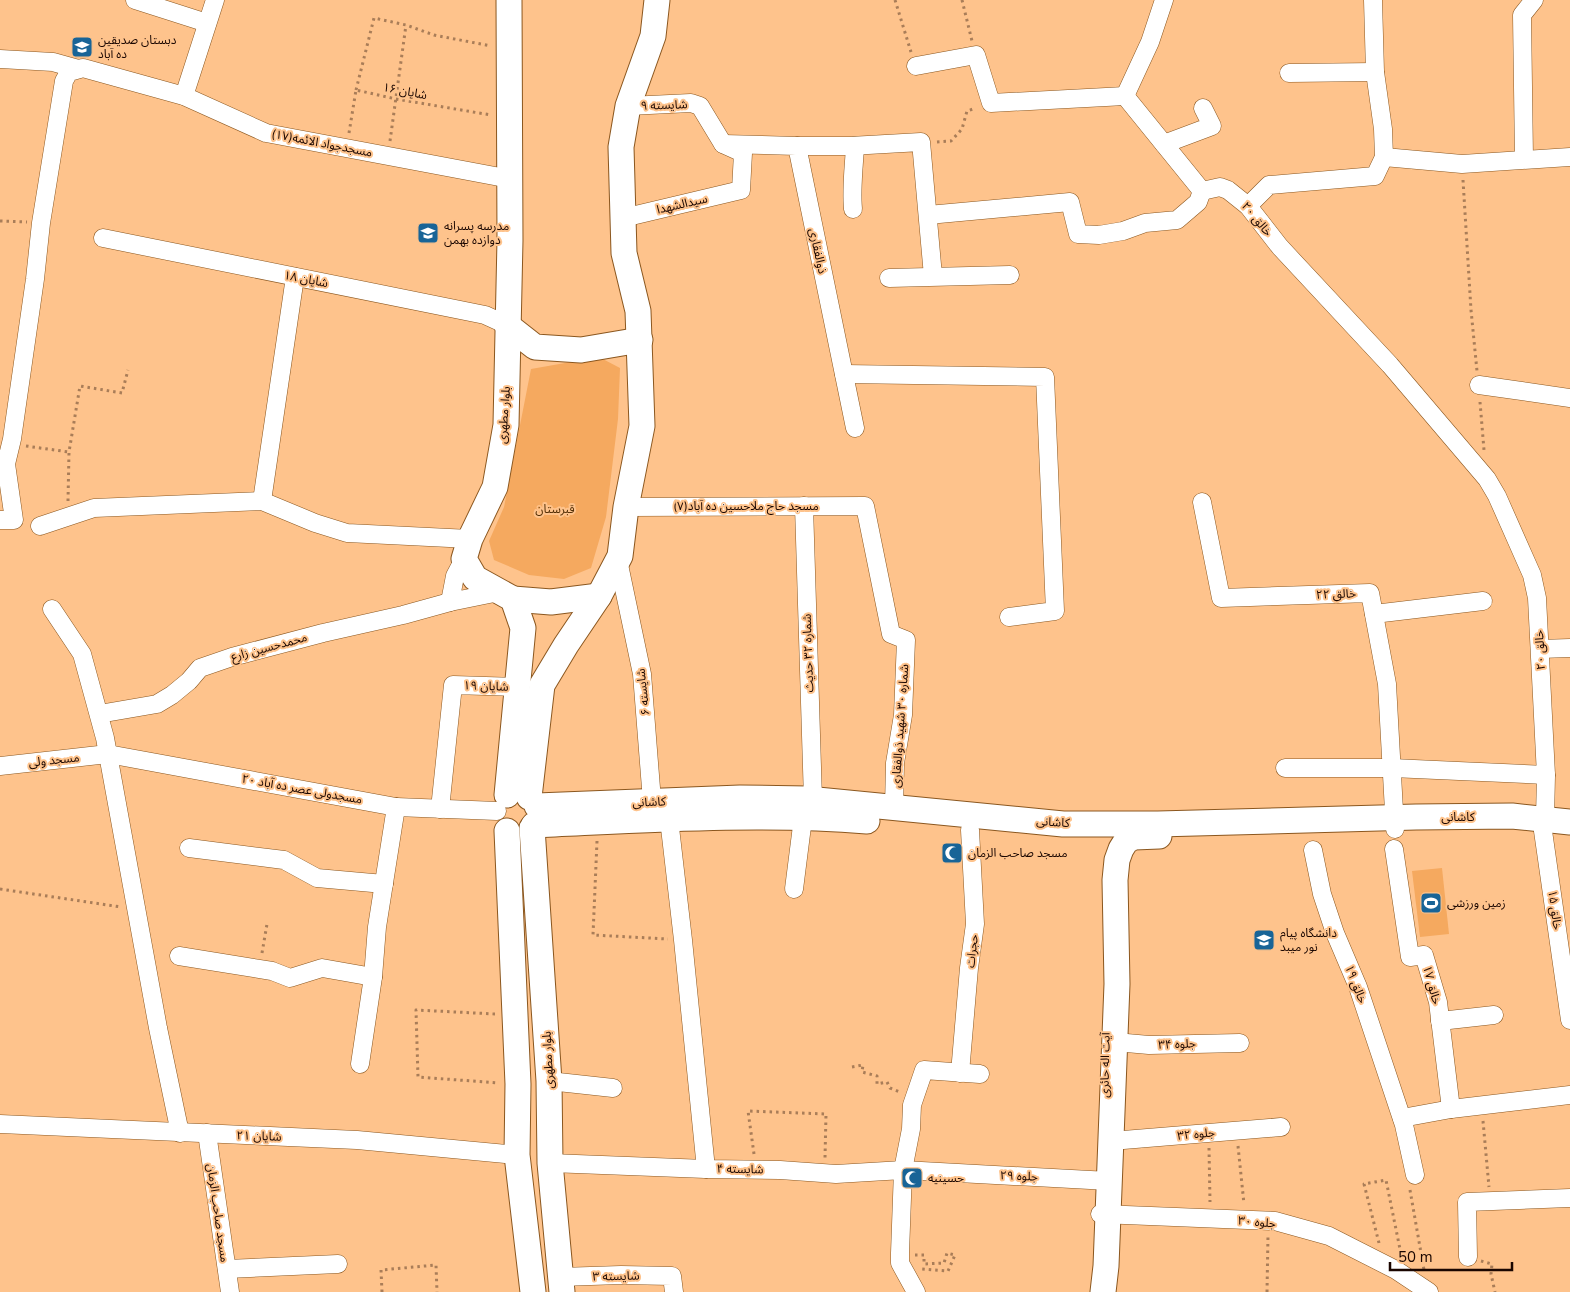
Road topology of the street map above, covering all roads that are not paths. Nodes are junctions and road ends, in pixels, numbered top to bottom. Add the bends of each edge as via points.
1 (135, 0) edge
2 (215, 0) edge
3 (509, 0) edge
4 (657, 0) edge
5 (1164, 0) edge
6 (1373, 0) edge
7 (1534, 0) edge
8 (208, 23) junction
9 (0, 59) edge
10 (916, 66) road end
11 (81, 69) junction
12 (1374, 72) junction
13 (1289, 73) dead end
14 (184, 96) junction
15 (1125, 96) junction
16 (628, 106) junction
17 (1203, 108) dead end
18 (723, 144) junction
19 (1164, 144) junction
20 (797, 146) junction
21 (855, 146) junction
22 (1384, 157) junction
23 (1570, 157) edge
24 (1524, 159) junction
25 (510, 179) junction
26 (1202, 191) junction
27 (1248, 206) junction
28 (853, 209) dead end
29 (928, 215) junction
30 (623, 218) junction
31 (103, 238) dead end
32 (1010, 275) dead end
33 (933, 276) junction
34 (295, 277) junction
35 (889, 278) dead end
36 (507, 325) junction
37 (640, 340) junction
38 (844, 374) junction
39 (1479, 385) road end
40 (1570, 398) edge
41 (854, 428) dead end
42 (6, 454) edge
43 (262, 500) junction
44 (1202, 502) dead end
45 (804, 506) junction
46 (865, 506) joint
47 (626, 507) junction
48 (0, 520) edge
49 (40, 526) dead end
50 (467, 549) junction
51 (618, 560) junction
52 (506, 596) junction
53 (599, 596) junction
54 (1483, 601) dead end
55 (450, 602) junction
56 (52, 609) dead end
57 (1374, 614) junction
58 (1009, 617) dead end
59 (1570, 648) edge
60 (1540, 649) junction
61 (518, 687) junction
62 (99, 714) junction
63 (108, 754) junction
64 (0, 766) edge
65 (1285, 768) dead end
66 (1392, 768) junction
67 (1546, 775) junction
68 (396, 806) junction
69 (894, 808) junction
70 (440, 809) junction
71 (808, 809) junction
72 (660, 810) junction
73 (520, 813) junction
74 (1570, 822) edge
75 (1063, 824) junction
76 (1158, 824) junction
77 (1544, 825) junction
78 (970, 830) junction
79 (1394, 832) junction
80 (1570, 834) edge
81 (1134, 837) junction
82 (1104, 838) junction
83 (189, 848) dead end
84 (1312, 850) dead end
85 (384, 884) junction
86 (794, 889) dead end
87 (179, 956) dead end
88 (1567, 976) edge
89 (373, 977) junction
90 (1494, 1015) dead end
91 (1570, 1020) edge
92 (1440, 1021) junction
93 (1114, 1042) junction
94 (1240, 1043) dead end
95 (360, 1064) dead end
96 (960, 1073) junction
97 (980, 1074) dead end
98 (550, 1081) junction
99 (613, 1088) dead end
100 (1570, 1095) edge
101 (1451, 1109) junction
102 (1403, 1121) junction
103 (0, 1124) edge
104 (1281, 1126) dead end
105 (180, 1133) junction
106 (207, 1133) junction
107 (1111, 1141) junction
108 (517, 1156) junction
109 (550, 1163) junction
110 (706, 1169) junction
111 (903, 1170) junction
112 (929, 1173) joint
113 (1415, 1176) road end
114 (1105, 1181) junction
115 (1570, 1198) edge
116 (1104, 1214) junction
117 (1468, 1257) road end
118 (338, 1264) dead end
119 (227, 1269) junction
120 (561, 1284) edge
121 (673, 1284) edge
122 (230, 1292) edge
123 (533, 1292) edge
124 (916, 1292) edge
125 (1095, 1292) edge
126 (1103, 1292) edge
127 (1428, 1292) edge

1 - 8 street
2 - 8 street
3 - 25 main road, بلوار مطهری
4 - 16 main road, بلوار مطهری via 653,36
5 - 15 street via 1150,42
6 - 12 street
7 - 24 street via 1522,15
8 - 14 street
9 - 11 street, مسجدجواد الائمه(۱۷) via 53,62
10 - 15 street via 976,55 991,104
11 - 14 street, مسجدجواد الائمه(۱۷)
11 - 42 street via 69,72 64,81
12 - 13 street
12 - 22 street
14 - 25 street, مسجدجواد الائمه(۱۷) via 266,133
15 - 19 street
16 - 18 street, شایسته ۹ via 691,103 700,106
16 - 30 main road, بلوار مطهری via 621,148
17 - 19 street via 1212,126
18 - 20 street
18 - 30 street, سیدالشهدا via 743,153 741,190
19 - 26 street
20 - 21 street
20 - 38 street, ذوالفقاری
21 - 28 street via 851,189
21 - 29 street via 921,142
22 - 24 street via 1462,164
22 - 27 street via 1375,176 1269,184
23 - 24 street
25 - 36 main road, بلوار مطهری
26 - 27 street, خالق ۲۰ via 1220,187
26 - 29 street via 1198,202 1178,220 1099,234 1078,234 1070,202
27 - 60 street, خالق ۲۰ via 1280,247 1390,365 1487,479 1498,496 1532,575
29 - 33 street
30 - 37 main road, بلوار مطهری via 624,253 638,311
31 - 34 street, شایان ۱۸
32 - 33 street
33 - 35 street
34 - 36 street, شایان ۱۸ via 485,314
34 - 43 street
36 - 37 main road via 535,347 581,350
36 - 50 main road, بلوار مطهری via 506,425 495,487
37 - 47 main road, بلوار مطهری via 642,426
38 - 41 street, ذوالفقاری
38 - 58 street via 1045,377 1056,611
39 - 40 street
42 - 48 street via 14,520
43 - 49 street via 94,508
43 - 50 street via 347,533
44 - 57 street, خالق ۲۲ via 1221,598 1370,593
45 - 46 street, مسجد حاج ملاحسین ده آباد(۷)
45 - 47 street, مسجد حاج ملاحسین ده آباد(۷)
45 - 71 street, شماره ۳۲ حدیث
46 - 69 street, شماره ۳۰ شهید ذوالفقاری via 892,634 906,640
47 - 51 main road, بلوار مطهری
50 - 52 main road via 475,578
50 - 55 street via 455,576
51 - 53 main road, بلوار مطهری
51 - 72 street, شایسته ۶ via 642,674
52 - 53 main road via 551,602
52 - 55 street, محمدحسین زارع
52 - 61 main road, بلوار مطهری via 523,628
53 - 73 main road, بلوار مطهری via 542,685
54 - 57 street
55 - 62 street, محمدحسین زارع via 232,657 200,668 189,681 157,704
56 - 62 street via 82,654
57 - 66 street, خالق ۲۲ via 1387,684
59 - 60 street
60 - 67 street, خالق ۲۰
61 - 70 street, شایان ۱۹ via 454,685
61 - 73 main road, بلوار مطهری
62 - 63 street
63 - 64 street, مسجد ولی
63 - 68 street, مسجدولی عصر ده آباد ۲۰
63 - 105 street
65 - 66 street
66 - 67 street
66 - 79 street, خالق ۲۲
67 - 77 street, خالق ۲۰
68 - 70 street, مسجدولی عصر ده آباد ۲۰
68 - 85 street
69 - 71 main road, کاشانی
69 - 75 main road, کاشانی
70 - 73 street, مسجدولی عصر ده آباد ۲۰
71 - 72 main road, کاشانی via 740,798
71 - 78 main road, کاشانی via 862,821
71 - 86 street, شماره ۳۲ حدیث
72 - 73 main road, کاشانی
72 - 73 main road, کاشانی via 598,822
72 - 110 street, شایسته ۶ via 683,940
73 - 98 main road, بلوار مطهری
73 - 108 main road, بلوار مطهری
74 - 77 main road, کاشانی
75 - 76 main road, کاشانی
75 - 82 main road
76 - 79 main road, کاشانی
76 - 81 main road
77 - 79 main road, کاشانی via 1512,816
77 - 80 main road, کاشانی
77 - 88 street, خالق ۱۵
78 - 82 main road, کاشانی
78 - 96 street, حجرات via 975,924
79 - 81 main road, کاشانی via 1210,833
79 - 92 street, خالق ۱۷ via 1410,957 1424,955 1438,1002
81 - 82 main road, کاشانی
81 - 93 main road, آیت اله حائری via 1121,849 1115,880 1117,984
82 - 114 main road, آیت اله حائری via 1107,988
83 - 85 street via 284,860 318,878
84 - 102 street, خالق ۱۹ via 1335,933 1358,987
85 - 89 street
87 - 89 street via 272,971 290,978 322,968
88 - 91 street, خالق ۱۵
89 - 95 street
90 - 92 street
92 - 101 street, خالق ۱۷
93 - 94 street, جلوه ۳۴ via 1148,1045
93 - 107 main road, آیت اله حائری
96 - 97 street
96 - 111 street via 924,1070 914,1098
98 - 99 street
98 - 109 main road, بلوار مطهری
100 - 101 street
101 - 102 street
102 - 113 street, خالق ۱۹
103 - 105 street, شایان ۲۱
104 - 107 street, جلوه ۳۲
105 - 106 street, شایان ۲۱
106 - 108 street, شایان ۲۱ via 357,1140
106 - 119 street, مسجد صاحب الزمان
107 - 114 main road, آیت اله حائری
108 - 123 main road, بلوار مطهری
109 - 110 street, شایسته ۴
109 - 120 main road, بلوار مطهری
110 - 111 street, شایسته ۴ via 836,1174
111 - 112 street, شایسته ۴
111 - 124 street via 900,1263
112 - 114 street, جلوه ۲۹
114 - 116 main road, آیت اله حائری
115 - 117 street via 1467,1202
116 - 125 main road, آیت اله حائری
116 - 126 main road, آیت اله حائری via 1106,1266
116 - 127 street, جلوه ۳۰ via 1269,1221 1329,1236 1383,1263
118 - 119 street
119 - 122 street, مسجد صاحب الزمان
120 - 121 street, شایسته ۳ via 621,1275

